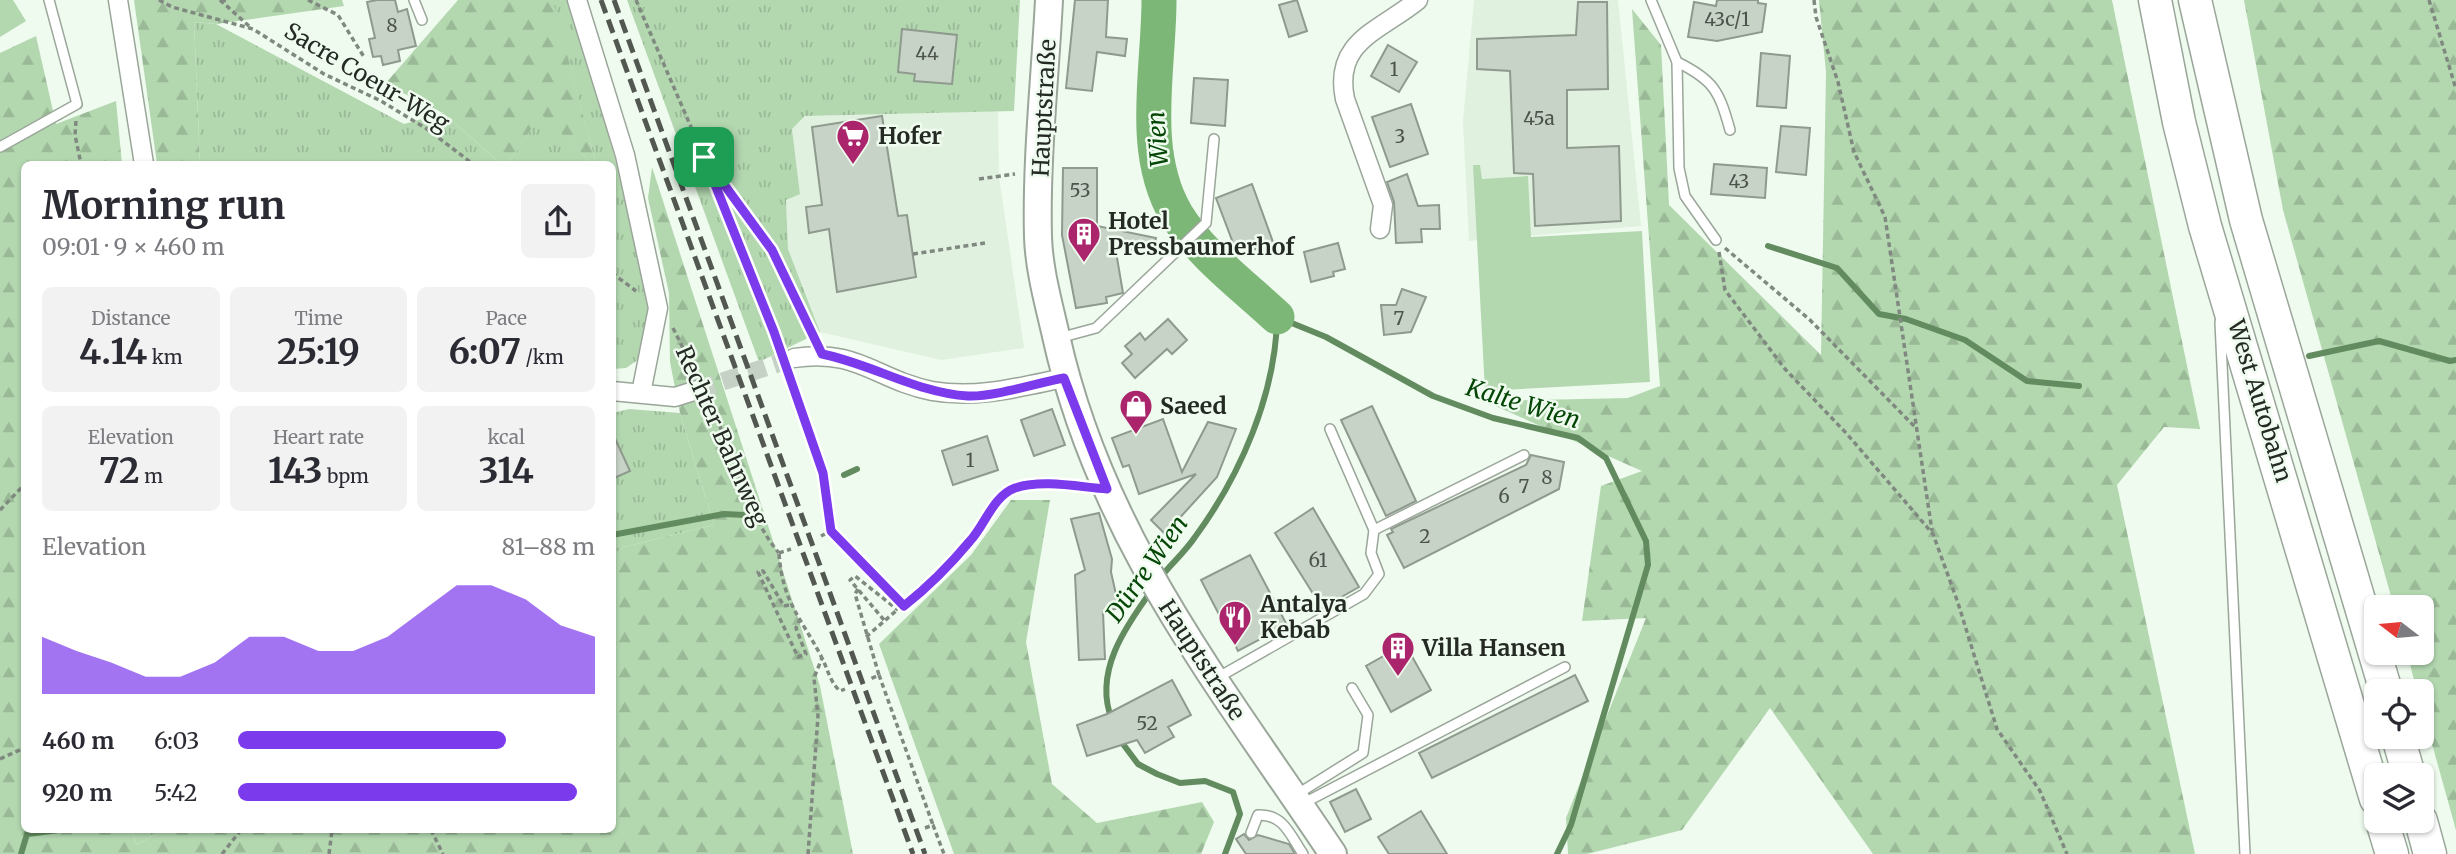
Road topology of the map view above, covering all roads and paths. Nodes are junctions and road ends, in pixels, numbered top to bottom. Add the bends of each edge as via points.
1 (49, 0) edge
2 (118, 0) edge
3 (159, 0) edge
4 (229, 0) edge
5 (308, 0) edge
6 (414, 0) edge
7 (577, 0) edge
8 (636, 0) edge
9 (1049, 0) edge
10 (1418, 0) edge
11 (1651, 0) edge
12 (1814, 0) edge
13 (2155, 0) edge
14 (2195, 0) edge
15 (2429, 0) edge
16 (220, 1) edge
17 (422, 20) dead end
18 (253, 29) junction
19 (364, 57) dead end
20 (1677, 62) junction
21 (2456, 89) edge
22 (77, 104) junction
23 (1730, 130) dead end
24 (1214, 139) dead end
25 (0, 148) edge
26 (704, 157) junction
27 (80, 161) edge
28 (144, 161) edge
29 (469, 161) edge
30 (1012, 174) dead end
31 (979, 179) dead end
32 (1380, 229) dead end
33 (1716, 240) junction
34 (985, 243) dead end
35 (913, 254) dead end
36 (2217, 264) junction
37 (658, 308) junction
38 (1057, 339) junction
39 (822, 354) junction
40 (788, 362) junction
41 (1064, 378) junction
42 (701, 389) junction
43 (616, 391) edge
44 (641, 393) junction
45 (1916, 428) junction
46 (1330, 429) dead end
47 (1524, 455) dead end
48 (21, 488) edge
49 (1107, 489) junction
50 (0, 510) edge
51 (1374, 530) junction
52 (831, 531) junction
53 (1933, 534) junction
54 (821, 536) dead end
55 (792, 549) dead end
56 (779, 553) junction
57 (858, 589) junction
58 (789, 604) junction
59 (904, 606) junction
60 (898, 610) junction
61 (885, 620) junction
62 (799, 621) junction
63 (866, 637) junction
64 (822, 658) junction
65 (1565, 667) dead end
66 (879, 675) junction
67 (870, 679) dead end
68 (2382, 679) edge
69 (1213, 680) junction
70 (1352, 688) dead end
71 (845, 690) dead end
72 (21, 749) edge
73 (0, 759) edge
74 (2365, 763) edge
75 (1297, 801) junction
76 (933, 825) junction
77 (925, 828) dead end
78 (239, 833) edge
79 (332, 833) edge
80 (432, 833) edge
81 (1251, 833) dead end
82 (2386, 833) edge
83 (2424, 833) edge
84 (222, 854) edge
85 (329, 854) edge
86 (443, 854) edge
87 (808, 854) edge
88 (944, 854) edge
89 (1303, 854) edge
90 (1333, 854) edge
91 (2067, 854) edge
92 (2245, 854) edge
93 (2392, 854) edge
94 (2430, 854) edge

1 - 22 lane
2 - 28 street
3 - 18 path, Sacre Coeur-Weg
4 - 16 path
5 - 19 path via 338,15
6 - 17 lane
7 - 37 street, Rechter Bahnweg via 625,155
8 - 26 path
9 - 38 main road, Hauptstraße via 1038,239
10 - 32 street via 1356,45 1343,64 1345,99 1383,205
11 - 20 lane
12 - 45 path via 1854,152 1885,217
13 - 36 highway, West Autobahn via 2179,122
14 - 68 highway, West Autobahn via 2246,220
15 - 21 path
16 - 18 path
18 - 29 path, Sacre Coeur-Weg via 324,74 427,129
20 - 23 lane via 1720,93
20 - 33 lane via 1679,168 1685,195
22 - 25 lane
22 - 27 path via 75,135
24 - 38 lane via 1206,223 1096,328
26 - 39 path via 772,250
26 - 40 path
30 - 31 path
33 - 45 path via 1810,320
33 - 53 path via 1725,289 1785,369
34 - 35 path
36 - 74 highway, West Autobahn
36 - 92 lane
37 - 42 path, Rechter Bahnweg via 670,321
37 - 44 street, Rechter Bahnweg
38 - 41 main road, Hauptstraße
39 - 40 street
39 - 41 street via 851,360 929,390 970,396
40 - 52 path via 823,473
41 - 49 main road, Hauptstraße
42 - 44 street via 675,397
42 - 56 path, Rechter Bahnweg via 757,517
43 - 44 street
45 - 53 path
46 - 51 lane
47 - 51 lane
48 - 50 path
49 - 59 path via 1038,485 1002,494 972,539
49 - 69 main road, Hauptstraße via 1141,563
51 - 69 lane via 1371,553 1380,574 1364,594
52 - 54 path
52 - 59 path
53 - 91 path via 1997,729 2040,791
55 - 56 path, Rechter Bahnweg
56 - 58 path
57 - 60 path via 850,580 855,576
57 - 61 path
57 - 63 path via 855,594
58 - 62 path
58 - 62 path via 783,606 763,571 758,572 798,657 806,654 796,628
59 - 60 path
60 - 61 path
61 - 63 path
62 - 64 path
63 - 66 path
64 - 71 path via 834,686
64 - 87 path via 814,678 818,716
65 - 75 lane
66 - 67 path
66 - 76 path
69 - 75 main road, Hauptstraße
70 - 75 lane via 1368,715 1363,753
72 - 73 path
75 - 90 main road, Hauptstraße
76 - 77 path
76 - 88 path
78 - 84 path
79 - 85 path
80 - 86 path
81 - 89 lane via 1258,815 1272,815 1283,822
82 - 93 highway
83 - 94 highway

